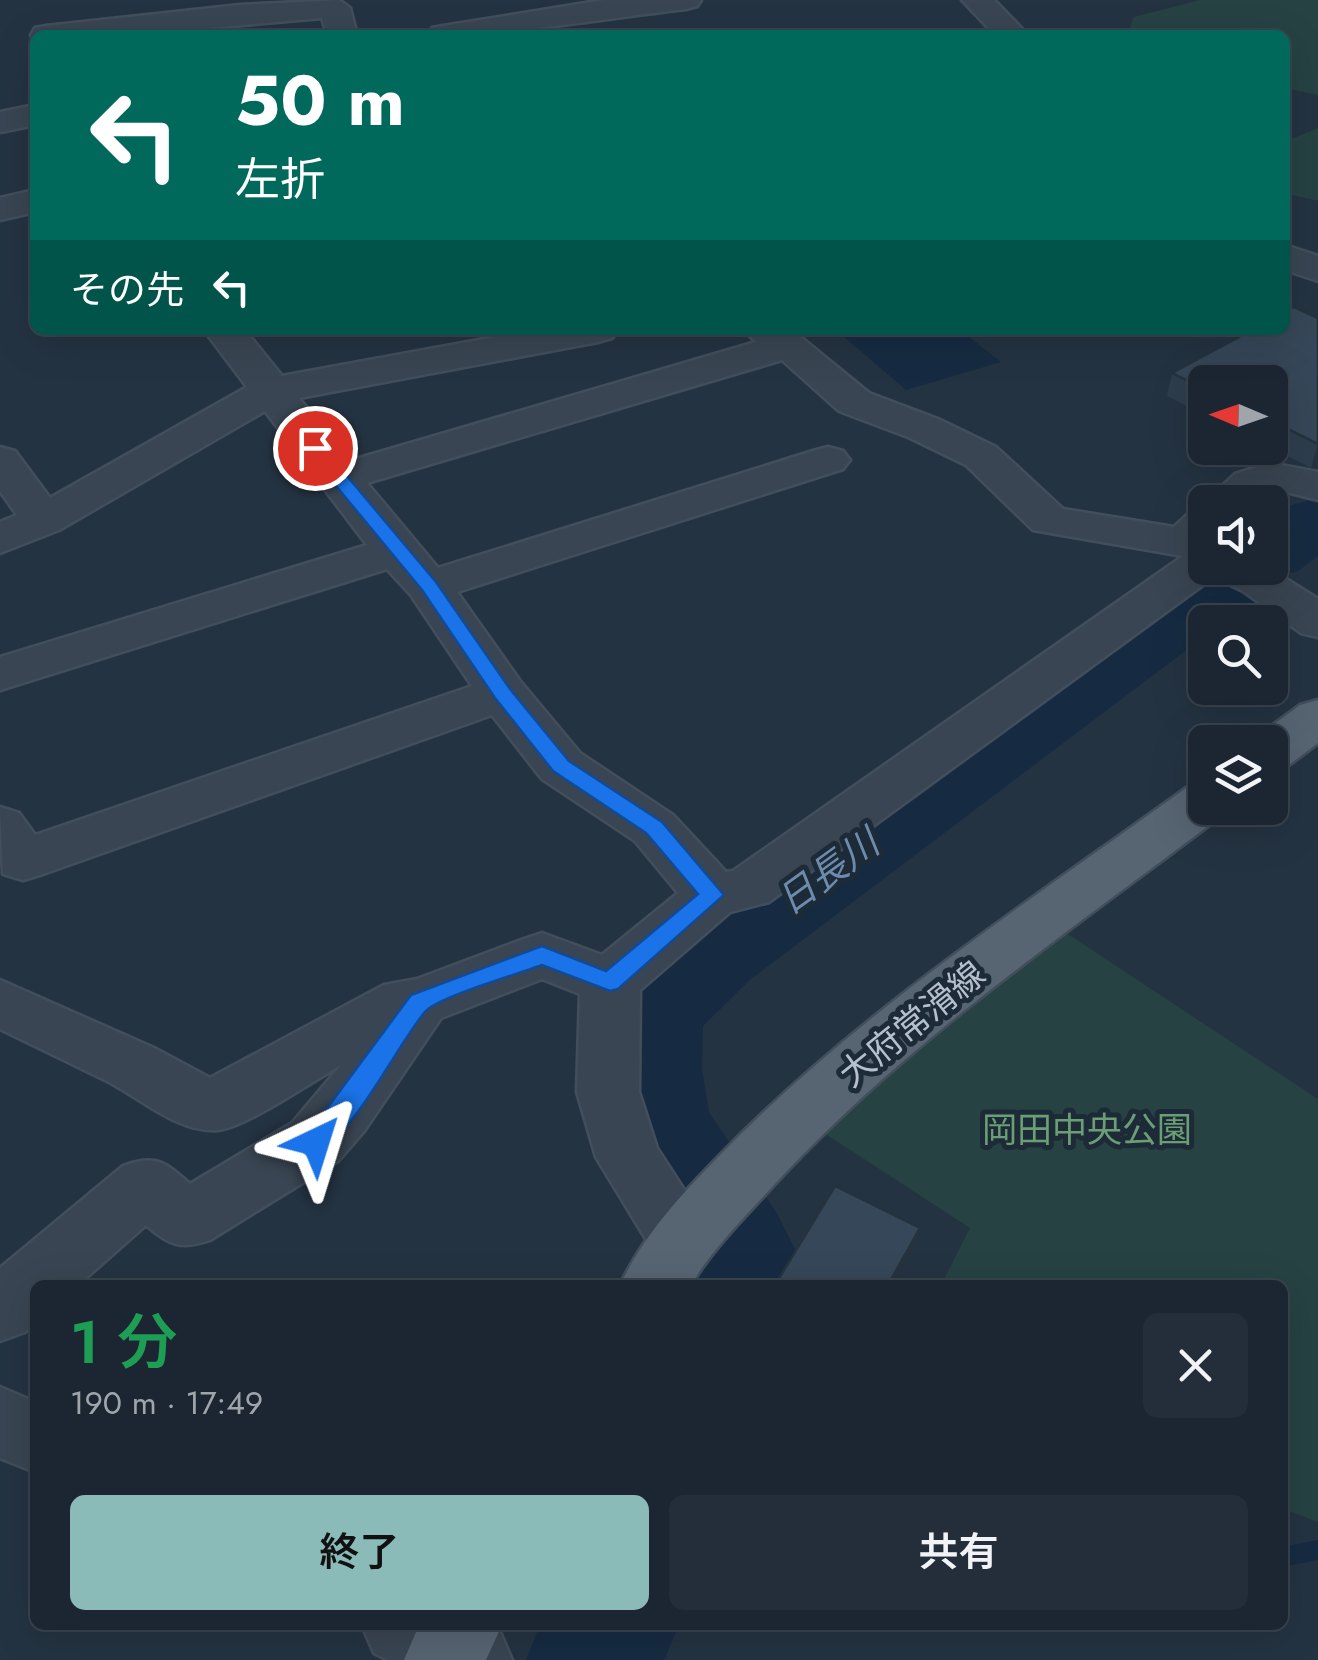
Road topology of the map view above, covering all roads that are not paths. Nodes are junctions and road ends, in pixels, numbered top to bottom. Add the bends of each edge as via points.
1 (686, 0) edge
2 (977, 0) edge
3 (68, 4) dead end
4 (313, 5) edge
5 (556, 25) edge
6 (51, 30) edge
7 (156, 30) edge
8 (341, 30) edge
9 (499, 30) edge
10 (1008, 30) edge
11 (30, 116) edge
12 (0, 122) edge
13 (30, 202) edge
14 (0, 208) edge
15 (1290, 258) edge
16 (1318, 270) edge
17 (228, 335) edge
18 (571, 335) edge
19 (776, 338) edge
20 (270, 391) junction
21 (0, 460) edge
22 (828, 460) dead end
23 (338, 478) junction
24 (1247, 485) edge
25 (1318, 487) edge
26 (43, 520) junction
27 (0, 539) edge
28 (1188, 543) edge
29 (396, 551) junction
30 (1188, 554) edge
31 (1262, 585) edge
32 (429, 586) junction
33 (1318, 622) edge
34 (0, 674) edge
35 (502, 694) junction
36 (1318, 717) edge
37 (1288, 739) edge
38 (1188, 814) edge
39 (0, 826) edge
40 (712, 895) junction
41 (610, 982) junction
42 (420, 1002) junction
43 (0, 1003) edge
44 (690, 1234) edge
45 (35, 1280) edge
46 (30, 1284) edge
47 (0, 1310) edge
48 (0, 1421) edge
49 (30, 1436) edge

1 - 5 street
2 - 10 street
3 - 6 street via 32,12
4 - 7 street
4 - 8 street via 334,8
5 - 9 street
11 - 12 street
13 - 14 street
15 - 16 street
17 - 20 street
18 - 20 street
19 - 23 street
19 - 28 street via 854,402 980,456 1049,520
20 - 23 street
20 - 26 street
21 - 26 street
22 - 32 street
23 - 29 street
24 - 25 street via 1285,475
26 - 27 street
29 - 32 street
29 - 34 street
30 - 40 street via 748,888
31 - 33 street
32 - 35 street
35 - 39 street via 23,860
35 - 40 street via 561,766 654,828
36 - 37 main road
38 - 44 main road, 大府常滑線 via 972,974 798,1116
40 - 41 street
41 - 42 street via 542,955
41 - 44 street via 608,1092 628,1156
42 - 43 street via 405,1001 216,1105 191,1099
42 - 45 street via 316,1142 186,1220 146,1184
46 - 47 street
48 - 49 street

